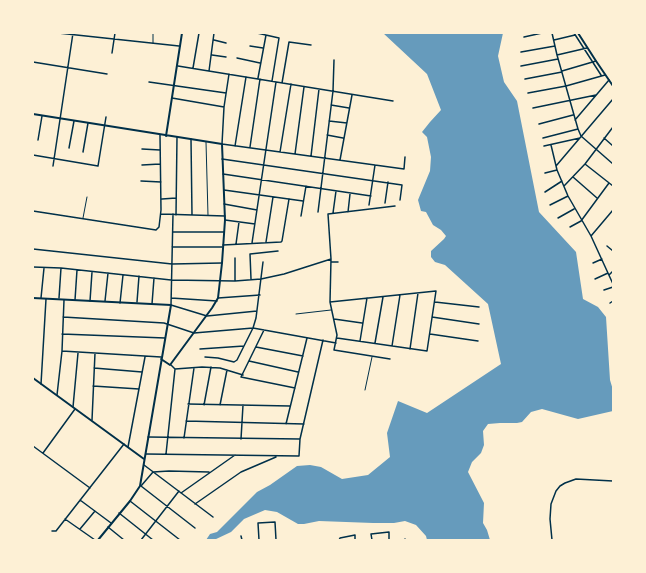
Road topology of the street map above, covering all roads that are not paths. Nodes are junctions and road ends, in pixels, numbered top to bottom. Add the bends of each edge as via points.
1 (58, 33) edge
2 (115, 33) edge
3 (153, 33) edge
4 (182, 33) edge
5 (199, 33) edge
6 (214, 33) edge
7 (257, 33) edge
8 (542, 33) edge
9 (552, 33) edge
10 (73, 34) edge
11 (576, 34) edge
12 (266, 35) junction
13 (524, 36) dead end
14 (114, 39) junction
15 (214, 40) junction
16 (554, 40) junction
17 (226, 43) dead end
18 (153, 44) junction
19 (311, 44) dead end
20 (179, 46) junction
21 (250, 46) dead end
22 (555, 46) junction
23 (263, 48) junction
24 (587, 48) junction
25 (584, 49) junction
26 (521, 52) dead end
27 (112, 53) dead end
28 (211, 55) junction
29 (557, 55) junction
30 (226, 57) dead end
31 (237, 58) dead end
32 (558, 59) junction
33 (334, 60) dead end
34 (596, 61) junction
35 (33, 62) edge
36 (592, 62) junction
37 (260, 63) junction
38 (177, 66) junction
39 (521, 66) dead end
40 (68, 68) junction
41 (194, 68) junction
42 (209, 71) junction
43 (562, 71) junction
44 (107, 74) dead end
45 (229, 74) junction
46 (605, 75) junction
47 (601, 76) junction
48 (246, 77) junction
49 (259, 79) junction
50 (525, 79) dead end
51 (609, 80) junction
52 (272, 81) junction
53 (150, 82) dead end
54 (276, 82) junction
55 (282, 83) junction
56 (290, 84) junction
57 (613, 84) edge
58 (174, 86) junction
59 (566, 86) junction
60 (304, 87) junction
61 (319, 89) junction
62 (333, 91) junction
63 (528, 93) dead end
64 (226, 94) junction
65 (352, 94) junction
66 (596, 95) junction
67 (172, 98) junction
68 (613, 99) edge
69 (569, 100) junction
70 (393, 101) dead end
71 (331, 105) junction
72 (224, 107) junction
73 (349, 108) junction
74 (533, 108) dead end
75 (33, 114) edge
76 (42, 115) junction
77 (573, 115) junction
78 (106, 117) dead end
79 (60, 118) junction
80 (74, 120) junction
81 (575, 120) junction
82 (329, 121) junction
83 (88, 123) junction
84 (346, 123) junction
85 (539, 124) dead end
86 (105, 126) junction
87 (613, 127) edge
88 (578, 129) junction
89 (160, 134) junction
90 (327, 135) junction
91 (166, 136) junction
92 (177, 137) junction
93 (581, 137) junction
94 (344, 138) junction
95 (543, 138) dead end
96 (604, 138) junction
97 (191, 139) junction
98 (38, 140) dead end
99 (206, 141) junction
100 (222, 144) junction
101 (235, 146) junction
102 (544, 146) dead end
103 (551, 146) junction
104 (613, 146) edge
105 (69, 148) dead end
106 (250, 148) junction
107 (142, 149) dead end
108 (160, 150) junction
109 (266, 150) junction
110 (595, 150) junction
111 (83, 152) dead end
112 (280, 152) junction
113 (296, 154) junction
114 (33, 155) edge
115 (311, 156) junction
116 (405, 157) dead end
117 (54, 158) junction
118 (222, 158) junction
119 (324, 158) junction
120 (340, 160) junction
121 (160, 164) junction
122 (264, 164) junction
123 (585, 164) junction
124 (613, 164) edge
125 (142, 165) dead end
126 (376, 165) junction
127 (53, 166) dead end
128 (556, 166) junction
129 (557, 170) junction
130 (322, 173) junction
131 (545, 173) dead end
132 (223, 174) junction
133 (573, 177) junction
134 (261, 180) junction
135 (373, 180) junction
136 (141, 181) dead end
137 (562, 181) junction
138 (161, 182) junction
139 (388, 182) junction
140 (609, 183) junction
141 (306, 186) junction
142 (564, 186) junction
143 (613, 186) edge
144 (321, 188) junction
145 (224, 190) junction
146 (336, 191) junction
147 (545, 192) dead end
148 (350, 193) junction
149 (259, 195) junction
150 (371, 196) junction
151 (568, 196) junction
152 (87, 197) dead end
153 (273, 197) junction
154 (176, 198) junction
155 (597, 198) junction
156 (161, 199) junction
157 (289, 199) junction
158 (400, 200) dead end
159 (303, 201) junction
160 (224, 204) junction
161 (385, 204) dead end
162 (369, 205) dead end
163 (550, 205) dead end
164 (395, 206) dead end
165 (574, 209) junction
166 (257, 210) junction
167 (613, 210) edge
168 (33, 211) edge
169 (318, 212) dead end
170 (348, 212) junction
171 (333, 213) junction
172 (161, 214) junction
173 (173, 214) junction
174 (176, 214) junction
175 (192, 215) junction
176 (208, 215) junction
177 (225, 216) junction
178 (301, 216) dead end
179 (80, 218) junction
180 (558, 218) dead end
181 (83, 219) junction
182 (225, 220) junction
183 (581, 221) junction
184 (79, 222) dead end
185 (239, 222) junction
186 (255, 224) junction
187 (570, 227) dead end
188 (173, 232) junction
189 (224, 232) junction
190 (591, 236) junction
191 (266, 242) junction
192 (252, 243) junction
193 (236, 244) junction
194 (223, 246) junction
195 (607, 246) dead end
196 (172, 247) junction
197 (33, 249) edge
198 (278, 251) dead end
199 (613, 251) edge
200 (235, 258) dead end
201 (331, 259) junction
202 (602, 259) junction
203 (263, 262) dead end
204 (331, 262) junction
205 (338, 262) dead end
206 (222, 263) junction
207 (593, 263) dead end
208 (172, 264) junction
209 (33, 267) edge
210 (44, 268) junction
211 (61, 268) junction
212 (77, 270) junction
213 (613, 271) edge
214 (92, 272) junction
215 (608, 272) junction
216 (108, 273) junction
217 (123, 275) junction
218 (609, 275) junction
219 (139, 276) junction
220 (154, 278) junction
221 (261, 279) junction
222 (595, 279) dead end
223 (171, 280) junction
224 (251, 280) junction
225 (219, 281) junction
226 (235, 281) junction
227 (613, 284) edge
228 (613, 287) edge
229 (604, 290) dead end
230 (418, 293) junction
231 (400, 295) junction
232 (260, 296) junction
233 (383, 297) junction
234 (33, 298) edge
235 (171, 298) junction
236 (367, 298) junction
237 (41, 299) junction
238 (46, 299) junction
239 (59, 300) junction
240 (64, 300) junction
241 (74, 300) junction
242 (217, 300) junction
243 (90, 301) junction
244 (613, 301) edge
245 (105, 302) junction
246 (330, 302) junction
247 (435, 302) junction
248 (120, 303) junction
249 (610, 303) dead end
250 (136, 304) junction
251 (152, 304) junction
252 (171, 305) junction
253 (479, 307) dead end
254 (332, 310) junction
255 (257, 311) junction
256 (296, 314) dead end
257 (207, 316) junction
258 (63, 317) junction
259 (432, 317) junction
260 (334, 319) junction
261 (168, 323) junction
262 (363, 324) junction
263 (479, 324) dead end
264 (253, 328) junction
265 (264, 330) junction
266 (194, 333) junction
267 (62, 334) junction
268 (430, 334) junction
269 (165, 338) junction
270 (307, 338) junction
271 (337, 338) junction
272 (323, 340) junction
273 (360, 341) junction
274 (478, 341) dead end
275 (336, 343) junction
276 (375, 343) junction
277 (244, 346) junction
278 (392, 346) junction
279 (256, 347) junction
280 (410, 348) junction
281 (200, 349) dead end
282 (62, 352) junction
283 (78, 352) junction
284 (95, 353) junction
285 (145, 356) junction
286 (303, 356) junction
287 (372, 356) junction
288 (205, 357) dead end
289 (161, 358) junction
290 (390, 359) dead end
291 (249, 361) junction
292 (170, 365) junction
293 (94, 368) junction
294 (194, 368) junction
295 (211, 368) junction
296 (176, 369) junction
297 (226, 370) junction
298 (142, 372) junction
299 (299, 372) junction
300 (242, 376) junction
301 (33, 378) edge
302 (41, 384) junction
303 (93, 386) junction
304 (295, 388) junction
305 (139, 389) junction
306 (365, 390) dead end
307 (57, 396) junction
308 (188, 404) junction
309 (204, 405) junction
310 (220, 405) junction
311 (242, 405) junction
312 (290, 406) junction
313 (74, 408) junction
314 (92, 420) junction
315 (186, 421) junction
316 (242, 422) junction
317 (286, 424) junction
318 (304, 424) junction
319 (148, 437) junction
320 (168, 437) junction
321 (184, 438) junction
322 (241, 439) junction
323 (300, 439) junction
324 (124, 444) junction
325 (33, 446) edge
326 (128, 447) junction
327 (43, 453) junction
328 (146, 454) junction
329 (166, 454) junction
330 (235, 455) junction
331 (277, 456) junction
332 (144, 459) junction
333 (144, 465) junction
334 (153, 472) junction
335 (210, 472) junction
336 (613, 481) edge
337 (141, 486) junction
338 (90, 488) junction
339 (138, 490) junction
340 (180, 492) junction
341 (80, 500) junction
342 (130, 501) junction
343 (195, 504) junction
344 (167, 507) junction
345 (95, 511) junction
346 (119, 513) junction
347 (213, 517) dead end
348 (65, 519) junction
349 (156, 521) junction
350 (111, 523) junction
351 (108, 527) junction
352 (195, 528) dead end
353 (80, 529) junction
354 (52, 532) dead end
355 (146, 534) junction
356 (241, 536) dead end
357 (96, 540) edge
358 (124, 540) edge
359 (141, 540) edge
360 (153, 540) edge
361 (180, 540) edge
362 (242, 540) edge
363 (259, 540) edge
364 (276, 540) edge
365 (338, 540) edge
366 (355, 540) edge
367 (372, 540) edge
368 (390, 540) edge
369 (552, 540) edge

1 - 10 street
2 - 14 street
3 - 18 street
4 - 20 street
5 - 41 street
6 - 15 street
7 - 12 street
8 - 13 street
9 - 16 street
10 - 14 street
10 - 40 street
11 - 16 street
11 - 24 street
11 - 25 street
12 - 23 street
12 - 52 street via 279,37
14 - 18 street
14 - 27 street
15 - 17 street
15 - 28 street
16 - 22 street
18 - 20 street
19 - 55 street via 288,42
20 - 38 street
21 - 23 street
22 - 26 street
22 - 29 street
23 - 37 street
24 - 25 street
24 - 34 street
25 - 29 street
25 - 36 street
28 - 30 street
28 - 42 street
29 - 32 street
31 - 37 street
32 - 39 street
32 - 43 street
33 - 62 street
34 - 36 street
34 - 46 street
35 - 40 street
36 - 43 street
36 - 47 street
37 - 49 street
38 - 41 street
38 - 58 street
40 - 44 street
40 - 79 street
41 - 42 street
42 - 45 street
43 - 50 street
43 - 59 street
45 - 48 street
45 - 64 street
46 - 47 street
46 - 51 street
47 - 59 street
48 - 49 street
48 - 101 street
49 - 52 street
49 - 106 street
51 - 57 street
51 - 66 street
52 - 54 street
53 - 58 street
54 - 55 street
54 - 109 street
55 - 56 street
56 - 60 street
56 - 112 street
58 - 64 street
58 - 67 street
59 - 63 street
59 - 69 street
60 - 61 street
60 - 113 street
61 - 62 street
61 - 115 street
62 - 65 street
62 - 71 street
64 - 72 street
65 - 70 street
65 - 73 street
66 - 69 street
66 - 81 street
67 - 72 street
67 - 91 street
68 - 93 street
69 - 74 street
69 - 77 street
71 - 73 street
71 - 82 street
72 - 100 street
73 - 84 street
75 - 76 street
76 - 79 street
76 - 98 street
77 - 81 street
77 - 85 street
78 - 86 street
79 - 80 street
79 - 117 street
80 - 83 street
80 - 105 street
81 - 88 street
82 - 84 street
82 - 90 street
83 - 86 street
83 - 111 street
84 - 94 street
86 - 89 street
86 - 117 street via 98,166
87 - 96 street
88 - 93 street
88 - 95 street
89 - 91 street
89 - 108 street
90 - 94 street
90 - 119 street
91 - 92 street
92 - 97 street
92 - 154 street
93 - 103 street
93 - 110 street
93 - 128 street
94 - 120 street
96 - 104 street
96 - 110 street
97 - 99 street
97 - 175 street
99 - 100 street
99 - 176 street
100 - 101 street
100 - 118 street
101 - 106 street
102 - 103 street
103 - 128 street
106 - 109 street
107 - 108 street
108 - 121 street
109 - 112 street
109 - 122 street
110 - 123 street
110 - 124 street
112 - 113 street
113 - 115 street
114 - 117 street
115 - 119 street
116 - 126 street via 404,168
117 - 127 street
118 - 122 street
118 - 132 street
119 - 120 street
119 - 130 street
120 - 126 street
121 - 125 street
121 - 138 street
122 - 130 street
122 - 134 street
123 - 133 street
123 - 140 street
126 - 135 street
128 - 129 street
129 - 131 street
129 - 137 street
130 - 135 street
130 - 144 street
132 - 134 street
132 - 145 street
133 - 142 street
133 - 155 street
134 - 141 street
134 - 149 street
135 - 139 street
135 - 150 street
136 - 138 street
137 - 142 street
137 - 147 street
138 - 156 street
139 - 158 street via 402,185
139 - 161 street
140 - 143 street
140 - 155 street
141 - 144 street
141 - 159 street
142 - 151 street
144 - 146 street
144 - 169 street
145 - 149 street
145 - 160 street
146 - 148 street
146 - 171 street
148 - 150 street
148 - 170 street
149 - 153 street
149 - 166 street
150 - 162 street
151 - 163 street
151 - 165 street
152 - 181 street
153 - 157 street
153 - 191 street
154 - 156 street
154 - 174 street
155 - 183 street
156 - 172 street
157 - 159 street
157 - 191 street via 282,241
159 - 178 street
160 - 166 street
160 - 177 street
164 - 170 street
165 - 180 street
165 - 183 street
166 - 186 street
167 - 190 street
168 - 179 street
170 - 171 street
171 - 201 street via 328,214
172 - 173 street
172 - 181 street via 156,230
173 - 174 street
173 - 188 street
174 - 175 street
175 - 176 street
176 - 177 street
177 - 182 street
179 - 181 street
179 - 184 street
182 - 185 street
182 - 189 street
183 - 187 street
183 - 190 street
185 - 186 street
185 - 193 street
186 - 192 street
188 - 189 street
188 - 196 street
189 - 194 street
190 - 202 street
191 - 192 street
192 - 193 street
193 - 194 street
194 - 196 street
194 - 206 street
195 - 199 street
196 - 208 street
197 - 208 street
198 - 224 street via 250,254
200 - 226 street
201 - 204 street
201 - 221 street
202 - 207 street
202 - 215 street
203 - 221 street
204 - 205 street
204 - 246 street
206 - 208 street
206 - 225 street
208 - 223 street
209 - 210 street
210 - 211 street
210 - 237 street
211 - 212 street
211 - 239 street
212 - 214 street
212 - 241 street
213 - 218 street
214 - 216 street
214 - 243 street
215 - 218 street
215 - 222 street
216 - 217 street
216 - 245 street
217 - 219 street
217 - 248 street
218 - 227 street
219 - 220 street
219 - 250 street
220 - 223 street
220 - 251 street
221 - 224 street
221 - 232 street
223 - 225 street
223 - 235 street
224 - 226 street
225 - 226 street
225 - 242 street
228 - 229 street
230 - 231 street
230 - 247 street via 436,291
230 - 280 street
231 - 233 street
231 - 278 street
232 - 242 street
232 - 255 street
233 - 236 street
233 - 276 street
234 - 237 street
235 - 242 street
235 - 252 street
236 - 246 street
236 - 262 street
237 - 238 street
238 - 239 street
238 - 302 street
239 - 240 street
240 - 241 street
240 - 258 street
241 - 243 street
242 - 257 street
243 - 245 street
244 - 249 street
245 - 248 street
246 - 254 street
247 - 253 street
247 - 259 street
248 - 250 street
250 - 251 street
251 - 252 street
252 - 257 street
252 - 261 street
254 - 256 street
254 - 260 street
255 - 257 street
255 - 264 street
257 - 266 street
258 - 261 street
258 - 267 street
259 - 263 street
259 - 268 street
260 - 262 street
260 - 271 street
261 - 266 street
261 - 269 street
262 - 273 street
264 - 265 street
264 - 266 street
264 - 277 street
265 - 270 street
265 - 279 street
266 - 292 street
267 - 269 street
267 - 282 street
268 - 274 street
268 - 280 street via 427,351
269 - 289 street
270 - 272 street
270 - 286 street
271 - 273 street
271 - 275 street
272 - 275 street
272 - 318 street
273 - 276 street
275 - 287 street via 334,350
276 - 278 street
277 - 281 street
277 - 288 street via 236,362
278 - 280 street
279 - 286 street
279 - 291 street
282 - 283 street
282 - 307 street
283 - 284 street
283 - 313 street
284 - 285 street
284 - 293 street
285 - 289 street
285 - 298 street
286 - 299 street
287 - 290 street
287 - 306 street
289 - 292 street
289 - 319 street
291 - 299 street
291 - 300 street
292 - 296 street
293 - 298 street
293 - 303 street
294 - 295 street
294 - 296 street
294 - 308 street
295 - 297 street
295 - 309 street
296 - 320 street
297 - 300 street
297 - 310 street
298 - 305 street
299 - 304 street
300 - 304 street
301 - 302 street
302 - 307 street
303 - 305 street
303 - 314 street
304 - 312 street
305 - 326 street
307 - 313 street
308 - 309 street
308 - 315 street
309 - 310 street
310 - 311 street
311 - 312 street
311 - 316 street
312 - 317 street
313 - 314 street
313 - 327 street
314 - 324 street
315 - 316 street
315 - 321 street
316 - 317 street
316 - 322 street
317 - 318 street
318 - 323 street
319 - 320 street
319 - 328 street
320 - 321 street
320 - 329 street
321 - 322 street
322 - 323 street
323 - 331 street via 299,456
324 - 326 street
324 - 338 street
325 - 327 street
326 - 332 street
327 - 338 street
328 - 329 street
328 - 332 street
329 - 330 street
330 - 331 street
330 - 335 street
331 - 343 street via 241,472
332 - 333 street
333 - 334 street
333 - 339 street
334 - 335 street
334 - 337 street
334 - 340 street
335 - 340 street
336 - 369 street via 576,479 560,486 551,504
337 - 339 street
337 - 344 street
338 - 341 street
339 - 342 street
340 - 343 street
340 - 344 street
341 - 345 street
341 - 348 street
342 - 346 street
342 - 349 street
343 - 347 street
344 - 349 street
344 - 352 street
345 - 350 street
345 - 353 street
346 - 350 street
346 - 355 street
348 - 353 street
348 - 354 street via 56,531
349 - 355 street
349 - 361 street
350 - 351 street
351 - 357 street
351 - 358 street
353 - 357 street
355 - 359 street
355 - 360 street
356 - 362 street
363 - 364 street via 258,523 275,522
365 - 366 street via 355,535
367 - 368 street via 371,534 389,532

